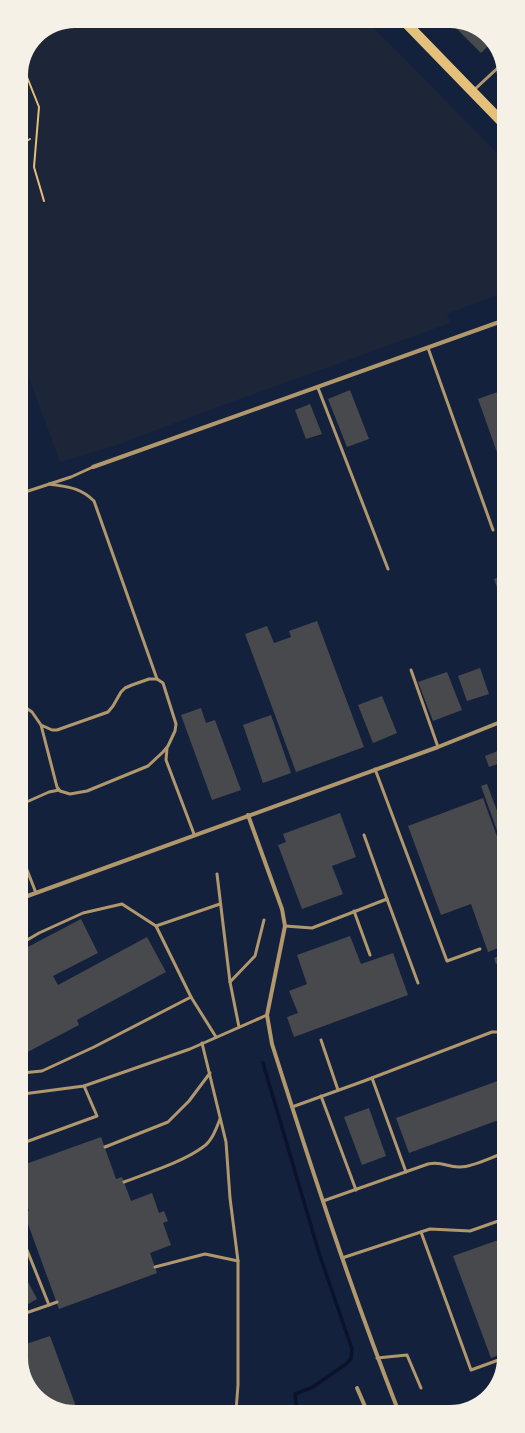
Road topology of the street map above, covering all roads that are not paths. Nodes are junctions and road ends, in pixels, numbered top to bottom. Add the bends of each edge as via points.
1 (411, 28) edge
2 (497, 69) edge
3 (473, 92) junction
4 (497, 117) edge
5 (497, 323) edge
6 (428, 348) junction
7 (318, 388) junction
8 (93, 467) joint
9 (49, 484) junction
10 (28, 491) edge
11 (493, 530) dead end
12 (388, 569) dead end
13 (411, 670) dead end
14 (157, 679) junction
15 (28, 709) edge
16 (497, 723) edge
17 (41, 725) junction
18 (168, 746) junction
19 (438, 747) junction
20 (375, 769) junction
21 (59, 790) junction
22 (28, 801) edge
23 (248, 815) junction
24 (194, 834) junction
25 (364, 835) dead end
26 (28, 872) edge
27 (216, 874) dead end
28 (36, 893) junction
29 (28, 896) edge
30 (387, 899) junction
31 (220, 904) junction
32 (354, 911) junction
33 (264, 920) dead end
34 (156, 926) junction
35 (285, 926) junction
36 (28, 939) edge
37 (480, 949) dead end
38 (370, 955) dead end
39 (230, 982) junction
40 (418, 983) dead end
41 (191, 997) junction
42 (267, 1016) junction
43 (239, 1027) junction
44 (497, 1032) edge
45 (216, 1038) junction
46 (321, 1040) dead end
47 (202, 1043) junction
48 (28, 1072) edge
49 (210, 1073) junction
50 (372, 1078) junction
51 (84, 1086) junction
52 (338, 1090) junction
53 (28, 1093) edge
54 (321, 1096) junction
55 (292, 1106) junction
56 (220, 1119) junction
57 (28, 1141) edge
58 (105, 1147) dead end
59 (497, 1155) edge
60 (406, 1172) junction
61 (124, 1182) dead end
62 (356, 1190) junction
63 (324, 1201) junction
64 (497, 1221) edge
65 (421, 1232) junction
66 (28, 1253) edge
67 (342, 1258) junction
68 (238, 1261) junction
69 (155, 1267) dead end
70 (57, 1302) dead end
71 (48, 1305) junction
72 (28, 1312) edge
73 (377, 1358) junction
74 (497, 1361) edge
75 (357, 1388) dead end
76 (421, 1388) dead end
77 (236, 1405) edge
78 (365, 1405) edge
79 (396, 1405) edge

1 - 3 main road
2 - 3 lane
3 - 4 main road
5 - 6 street
6 - 7 street
6 - 11 lane
7 - 8 street
7 - 12 lane
8 - 9 lane
9 - 10 lane
9 - 14 lane via 77,489 94,501
13 - 19 lane
14 - 17 lane via 149,679 125,688 108,712 102,715 57,730
14 - 18 lane via 162,683 176,724
15 - 17 lane
16 - 19 street
17 - 21 lane
18 - 21 lane via 148,766 102,785 70,794
18 - 24 lane via 166,760
19 - 20 street
20 - 23 street
20 - 37 lane via 447,961
21 - 22 lane
23 - 24 street
23 - 35 street via 282,909
24 - 28 street
25 - 30 lane
26 - 28 lane
27 - 31 lane
28 - 29 street
30 - 32 lane
30 - 40 lane
31 - 34 lane
31 - 39 lane
32 - 35 lane via 312,928
32 - 38 lane
33 - 39 lane via 255,956
34 - 36 lane via 122,904 83,913
34 - 41 lane
35 - 42 street
39 - 43 lane
41 - 45 lane
41 - 48 lane via 94,1047 42,1071
42 - 43 lane
42 - 55 street via 272,1044
43 - 45 lane
44 - 50 lane
45 - 47 lane
46 - 52 lane
47 - 49 lane
47 - 51 lane
49 - 56 lane
49 - 58 lane via 189,1101 168,1122
50 - 52 lane
50 - 60 lane
51 - 53 lane
51 - 57 lane via 98,1116
52 - 54 lane
54 - 55 lane
54 - 62 lane
55 - 63 street
56 - 61 lane via 203,1147
56 - 68 lane via 226,1142
59 - 60 lane via 466,1167 438,1162
60 - 62 lane
62 - 63 lane
63 - 67 street
64 - 65 lane via 470,1231 430,1229
65 - 67 lane
65 - 74 lane via 471,1370
66 - 71 lane
67 - 73 street
68 - 69 lane via 205,1254
68 - 77 lane
70 - 71 lane
71 - 72 lane
73 - 76 lane via 407,1356
73 - 79 street
75 - 78 street

